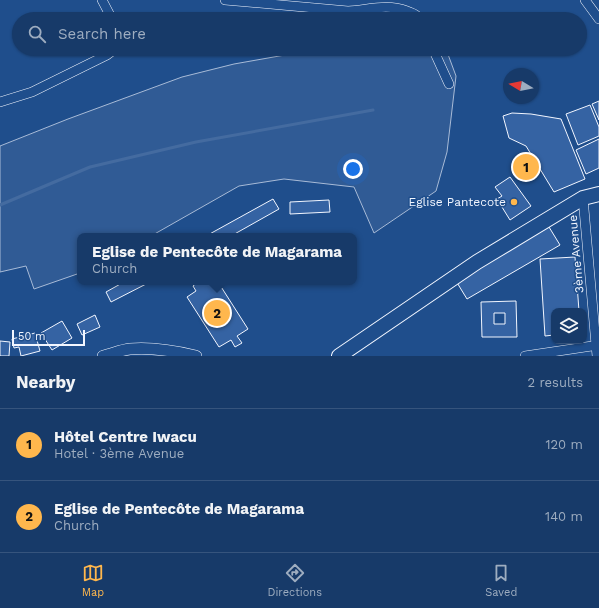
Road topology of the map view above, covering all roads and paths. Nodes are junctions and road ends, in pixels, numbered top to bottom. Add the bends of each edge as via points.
1 (102, 0) edge
2 (225, 0) edge
3 (585, 0) edge
4 (108, 12) edge
5 (409, 12) edge
6 (599, 19) edge
7 (105, 56) edge
8 (437, 56) edge
9 (449, 84) dead end
10 (0, 102) edge
11 (599, 194) edge
12 (583, 198) junction
13 (597, 345) edge
14 (103, 356) edge
15 (196, 356) edge
16 (339, 356) edge
17 (525, 356) edge
18 (597, 356) edge

1 - 4 street
2 - 5 street via 348,11 390,7
3 - 6 street
7 - 10 street via 32,92
8 - 9 street
11 - 12 main road
12 - 13 street, 3ème Avenue
12 - 16 main road via 477,262
13 - 17 street
13 - 18 street, 3ème Avenue
14 - 15 street via 130,349 149,349

